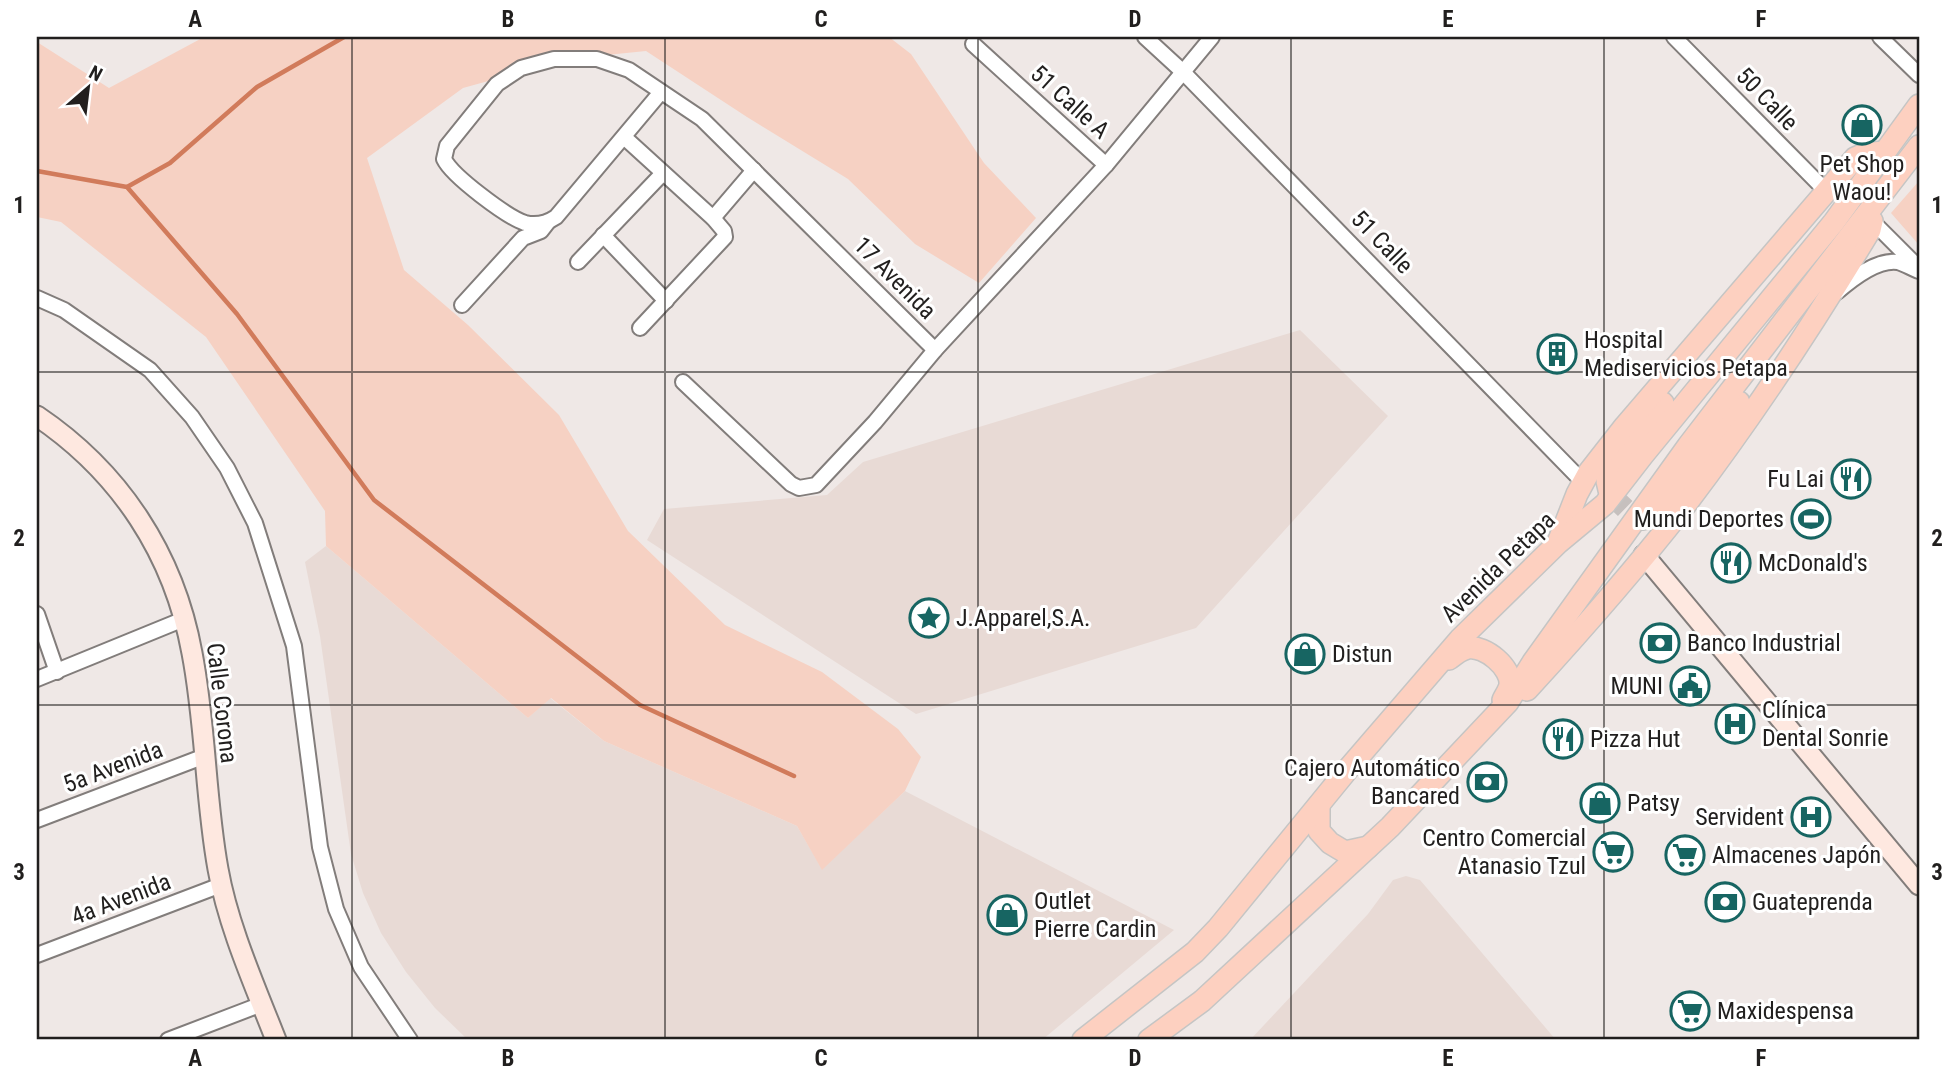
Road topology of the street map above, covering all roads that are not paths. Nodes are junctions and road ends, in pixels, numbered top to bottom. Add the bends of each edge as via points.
1 (1145, 37) edge
2 (1212, 37) edge
3 (1674, 37) edge
4 (1880, 37) edge
5 (973, 44) dead end
6 (1182, 71) junction
7 (1919, 75) edge
8 (661, 92) junction
9 (1919, 105) edge
10 (624, 137) junction
11 (1919, 146) edge
12 (1884, 152) junction
13 (1106, 165) junction
14 (754, 170) junction
15 (663, 173) junction
16 (1883, 191) junction
17 (1827, 192) junction
18 (713, 218) junction
19 (1872, 221) junction
20 (549, 222) junction
21 (603, 235) junction
22 (578, 262) dead end
23 (1919, 270) edge
24 (37, 298) edge
25 (1828, 299) junction
26 (666, 301) junction
27 (462, 305) dead end
28 (640, 328) dead end
29 (935, 350) junction
30 (683, 382) dead end
31 (37, 416) edge
32 (1583, 482) junction
33 (1610, 494) dead end
34 (1642, 519) dead end
35 (1558, 543) junction
36 (1644, 555) junction
37 (37, 614) edge
38 (184, 618) junction
39 (57, 672) junction
40 (37, 679) edge
41 (1424, 679) junction
42 (1507, 702) junction
43 (1484, 728) junction
44 (205, 756) junction
45 (1320, 806) junction
46 (37, 820) edge
47 (1368, 847) junction
48 (221, 885) junction
49 (1919, 885) edge
50 (37, 955) edge
51 (262, 1004) junction
52 (1094, 1037) edge
53 (168, 1040) edge
54 (276, 1040) edge
55 (410, 1040) edge
56 (1149, 1040) edge

1 - 6 street, 51 Calle
2 - 6 street, 17 Avenida
3 - 17 street, 50 Calle
4 - 7 street
5 - 13 street, 51 Calle A
6 - 13 street, 17 Avenida
6 - 32 street, 51 Calle
8 - 10 street
8 - 14 street, 17 Avenida via 702,119
8 - 20 street, 17 Avenida via 629,70 597,59 554,59 521,68 497,84 463,125 444,155 446,163 515,218 527,223
9 - 12 main road, Avenida Petapa
10 - 15 street
10 - 20 street
11 - 16 main road
12 - 17 main road via 1855,158
12 - 33 main road via 1824,212 1654,414 1611,471
12 - 35 main road, Avenida Petapa via 1834,222 1605,505
13 - 29 street, 17 Avenida
14 - 18 street
14 - 29 street, 17 Avenida
15 - 18 street
15 - 21 street
16 - 19 main road
16 - 42 main road via 1688,446
17 - 32 main road via 1625,426
18 - 26 street via 725,237
19 - 23 street
19 - 25 main road
19 - 34 main road via 1663,510
20 - 27 street via 523,238
21 - 22 street
21 - 26 street
23 - 25 street via 1898,262 1882,263
24 - 55 street via 64,310 150,370 199,427 227,468 255,523 294,646 320,847 336,909 361,967
25 - 36 main road via 1716,464
26 - 28 street
29 - 30 street via 875,422 808,488 791,484
31 - 38 street, Calle Corona via 82,450 133,509 167,570
32 - 35 main road
35 - 41 main road, Avenida Petapa
36 - 42 main road via 1525,691
36 - 49 street
37 - 39 street
38 - 39 street
38 - 44 street, Calle Corona
39 - 40 street
41 - 43 main road via 1468,648 1494,658 1507,670 1510,684
41 - 45 main road, Avenida Petapa
42 - 43 main road
43 - 47 main road
44 - 46 street, 5a Avenida
44 - 48 street, Calle Corona
45 - 47 main road via 1319,831 1330,843 1345,852
45 - 52 main road, Avenida Petapa via 1218,928
47 - 56 main road via 1202,1001
48 - 50 street, 4a Avenida
48 - 51 street, Calle Corona
51 - 53 street
51 - 54 street, Calle Corona

